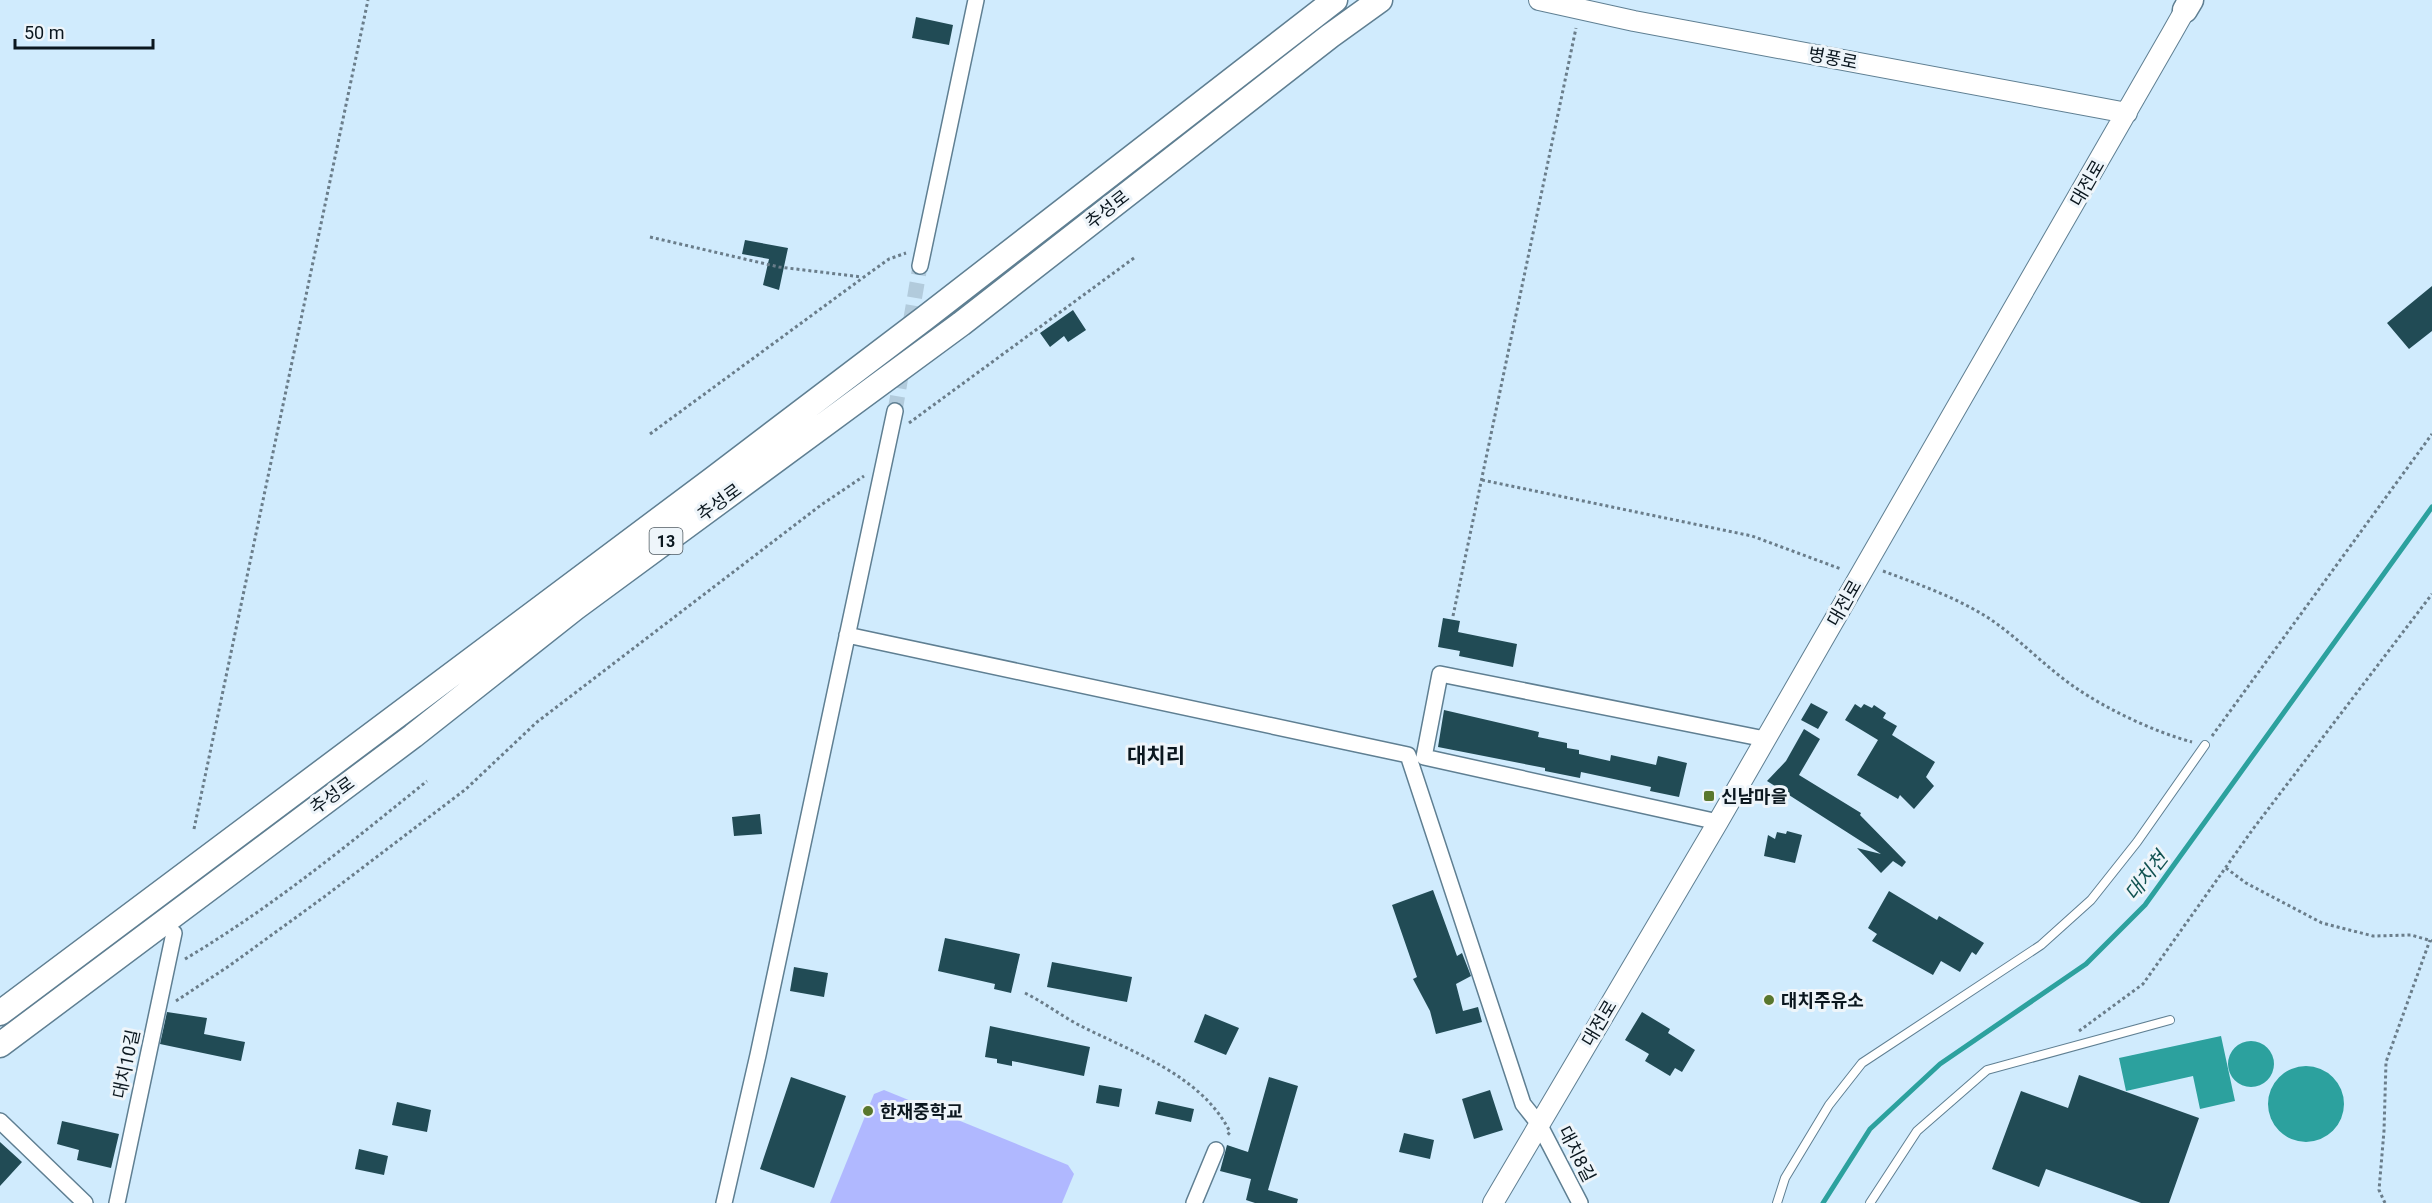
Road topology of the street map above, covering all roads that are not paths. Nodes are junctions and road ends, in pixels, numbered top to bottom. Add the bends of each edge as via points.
1 (976, 0) edge
2 (1335, 0) edge
3 (1380, 0) edge
4 (1539, 0) edge
5 (2188, 3) edge
6 (2127, 113) junction
7 (920, 266) tunnel mouth
8 (894, 411) tunnel mouth
9 (847, 635) junction
10 (1764, 739) junction
11 (2205, 745) road end
12 (1408, 754) junction
13 (1424, 757) junction
14 (1718, 822) junction
15 (174, 933) dead end
16 (0, 1012) edge
17 (2170, 1020) dead end
18 (0, 1045) edge
19 (0, 1121) edge
20 (1539, 1124) junction
21 (1216, 1150) road end
22 (725, 1202) edge
23 (85, 1203) edge
24 (117, 1203) edge
25 (1194, 1203) edge
26 (1493, 1203) edge
27 (1580, 1203) edge
28 (1777, 1203) edge
29 (1870, 1203) edge

1 - 7 street
2 - 16 main road, 추성로 / 13 via 888,346
3 - 18 main road, 추성로 / 13 via 962,324 575,608 413,736
4 - 6 street, 병풍로
5 - 6 street, 대전로
6 - 10 street, 대전로
8 - 9 street
9 - 12 street
9 - 22 street
10 - 13 street via 1440,674
10 - 14 street, 대전로
11 - 28 lane via 2091,900 2042,945 1862,1063 1829,1105 1785,1178
12 - 13 street
12 - 20 street, 대치8길 via 1523,1104
13 - 14 street
14 - 20 street, 대전로
15 - 24 street, 대치10길
17 - 29 lane via 1987,1070 1917,1131
19 - 23 street
20 - 26 street, 대전로
20 - 27 street, 대치8길
21 - 25 street

